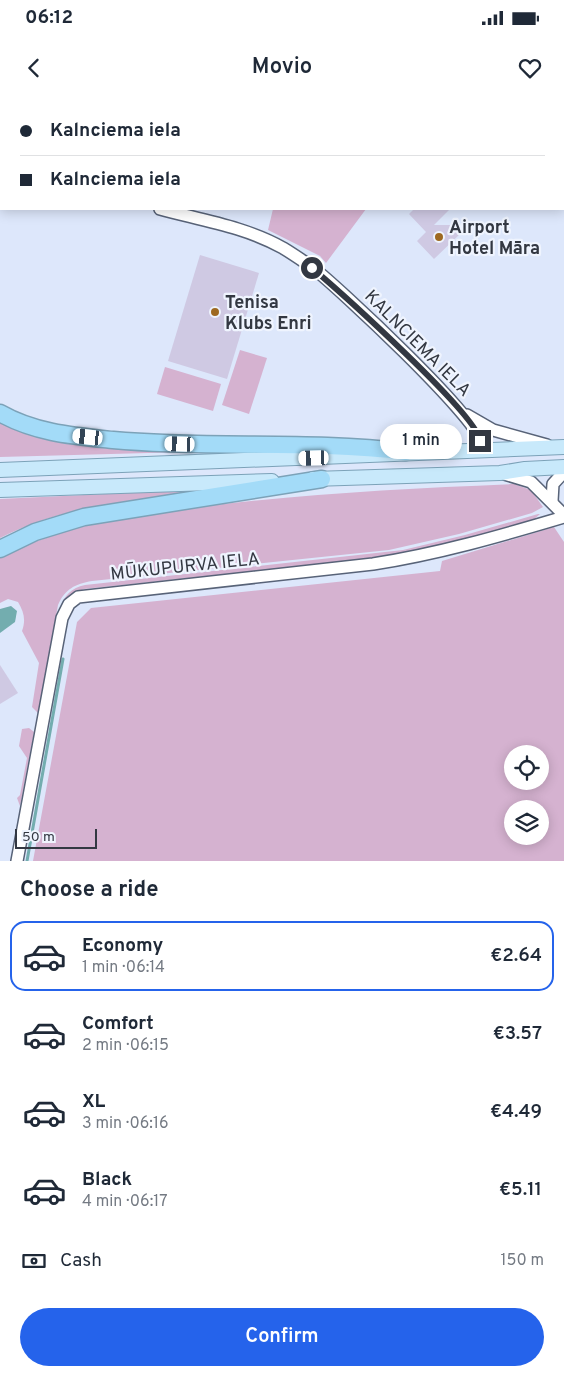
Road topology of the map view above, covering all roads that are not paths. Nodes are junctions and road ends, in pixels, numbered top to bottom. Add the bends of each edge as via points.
1 (164, 210) edge
2 (0, 413) edge
3 (465, 414) junction
4 (559, 447) edge
5 (471, 450) junction
6 (406, 452) junction
7 (564, 468) edge
8 (0, 470) edge
9 (564, 472) edge
10 (500, 473) junction
11 (322, 479) junction
12 (0, 490) edge
13 (552, 501) junction
14 (564, 516) edge
15 (0, 549) edge
16 (17, 861) edge

1 - 3 street, KALNCIEMA IELA via 259,236 312,268 356,306
2 - 6 highway via 38,429 144,443 368,448
3 - 4 street, KALNCIEMA IELA via 493,430
3 - 5 street, KALNCIEMA IELA via 480,437
4 - 5 main road
5 - 6 main road
6 - 8 main road via 360,457
7 - 10 main road
9 - 13 street via 553,484
10 - 11 main road
10 - 13 street via 531,482
11 - 12 main road
11 - 15 highway via 84,516 35,532
13 - 14 street
14 - 16 street, MŪKUPURVA IELA via 420,557 83,595 73,600 62,618

